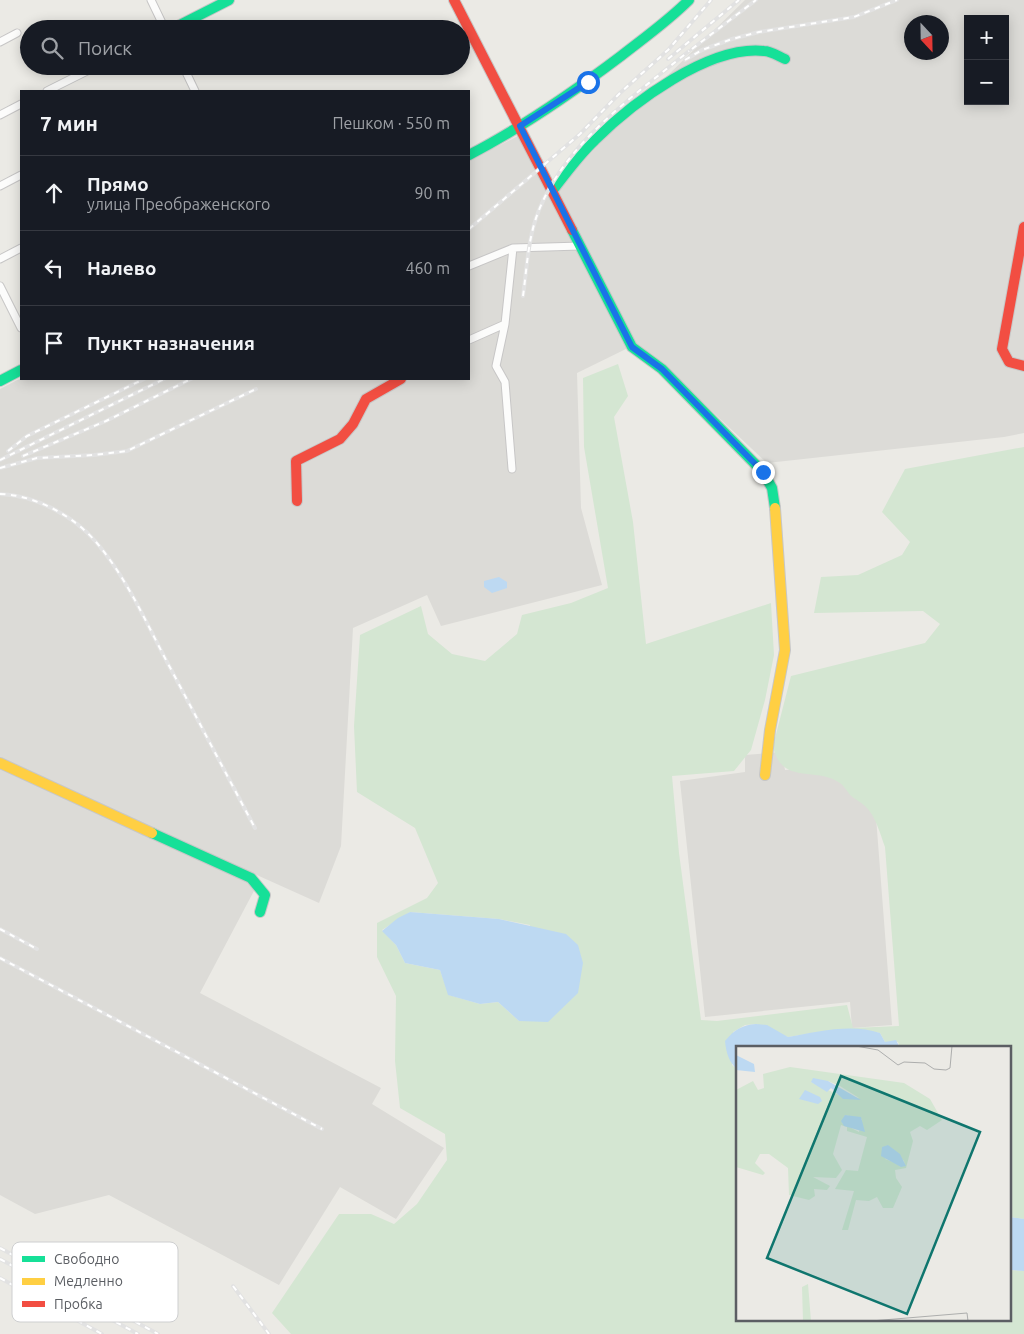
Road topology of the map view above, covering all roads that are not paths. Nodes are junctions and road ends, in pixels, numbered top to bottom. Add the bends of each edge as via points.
1 (151, 0) edge
2 (229, 0) edge
3 (454, 0) edge
4 (689, 0) edge
5 (161, 20) edge
6 (190, 20) edge
7 (464, 20) edge
8 (470, 31) edge
9 (17, 33) dead end
10 (0, 42) edge
11 (785, 59) dead end
12 (79, 75) edge
13 (187, 75) edge
14 (49, 90) edge
15 (195, 90) edge
16 (20, 105) edge
17 (0, 115) edge
18 (520, 126) junction
19 (470, 154) edge
20 (20, 176) edge
21 (0, 186) edge
22 (552, 190) junction
23 (1024, 228) edge
24 (581, 246) junction
25 (513, 248) junction
26 (20, 249) edge
27 (0, 259) edge
28 (470, 266) edge
29 (0, 286) edge
30 (505, 324) junction
31 (20, 326) edge
32 (470, 340) edge
33 (1024, 366) edge
34 (20, 371) edge
35 (399, 380) edge
36 (0, 381) edge
37 (512, 469) dead end
38 (297, 502) dead end
39 (0, 764) edge
40 (765, 775) dead end
41 (260, 912) dead end

1 - 5 street
2 - 6 street
3 - 7 street
4 - 18 street via 588,82
8 - 18 street
9 - 10 street
11 - 22 street via 772,50 751,48 706,64 661,86 600,135
12 - 14 street
13 - 15 street
16 - 17 street
18 - 19 street
18 - 22 street
20 - 21 street
22 - 24 street
23 - 33 street via 1002,349 1011,365
24 - 25 street
24 - 40 street via 632,347 662,369 763,472 772,488 785,650
25 - 28 street
25 - 30 street
26 - 27 street
29 - 31 street
30 - 32 street
30 - 37 street via 496,366 505,382
34 - 36 street
35 - 38 street via 366,399 353,424 340,439 296,461
39 - 41 street via 251,878 265,895

